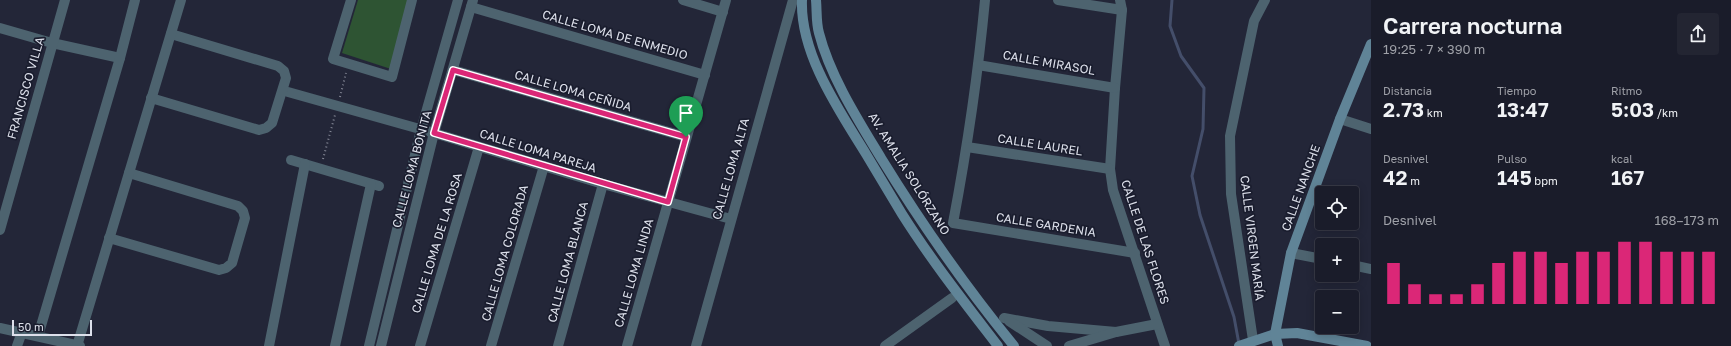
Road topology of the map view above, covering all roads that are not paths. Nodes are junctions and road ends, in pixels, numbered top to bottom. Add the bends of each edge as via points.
1 (65, 0) edge
2 (135, 0) edge
3 (180, 0) edge
4 (351, 0) edge
5 (412, 0) edge
6 (458, 0) edge
7 (683, 0) edge
8 (726, 0) edge
9 (793, 0) edge
10 (802, 0) edge
11 (816, 0) edge
12 (985, 0) edge
13 (1058, 0) edge
14 (1265, 0) edge
15 (472, 3) edge
16 (1121, 5) edge
17 (723, 12) junction
18 (0, 28) edge
19 (170, 34) junction
20 (52, 43) junction
21 (1371, 44) edge
22 (120, 58) junction
23 (978, 65) junction
24 (453, 70) junction
25 (705, 75) junction
26 (1115, 88) junction
27 (288, 92) dead end
28 (151, 98) junction
29 (1340, 119) junction
30 (1371, 129) edge
31 (421, 130) junction
32 (434, 133) junction
33 (686, 137) junction
34 (479, 147) junction
35 (967, 147) junction
36 (291, 160) dead end
37 (306, 164) junction
38 (544, 166) junction
39 (1110, 169) junction
40 (129, 173) junction
41 (603, 184) junction
42 (668, 202) junction
43 (731, 218) junction
44 (0, 230) edge
45 (110, 238) junction
46 (1135, 253) junction
47 (1291, 253) junction
48 (1315, 258) edge
49 (1359, 266) edge
50 (1371, 269) edge
51 (952, 298) dead end
52 (1157, 324) junction
53 (0, 328) edge
54 (22, 332) junction
55 (1116, 332) junction
56 (1275, 334) junction
57 (38, 336) junction
58 (1246, 343) edge
59 (17, 346) edge
60 (78, 346) edge
61 (269, 346) edge
62 (335, 346) edge
63 (369, 346) edge
64 (380, 346) edge
65 (420, 346) edge
66 (491, 346) edge
67 (558, 346) edge
68 (627, 346) edge
69 (696, 346) edge
70 (885, 346) edge
71 (998, 346) edge
72 (1014, 346) edge
73 (1047, 346) edge
74 (1069, 346) edge
75 (1165, 346) edge
76 (1278, 346) edge
77 (1367, 346) edge

1 - 20 street, FRANCISCO VILLA
2 - 22 street
3 - 19 street
4 - 5 street via 333,59 392,78
6 - 31 street, CALLE LOMA BONITA
7 - 17 street
8 - 17 street, CALLE LOMA LINDA
9 - 43 street, CALLE LOMA ALTA
10 - 71 main road, AV. AMALIA SOLÓRZANO via 810,52 839,110 903,215
11 - 72 main road, AV. AMALIA SOLÓRZANO via 818,32 832,70 865,132 947,259
12 - 23 street
13 - 16 street
14 - 58 street, CALLE VIRGEN MARÍA via 1254,21 1230,136 1231,194
15 - 24 street, CALLE LOMA BONITA
15 - 25 street, CALLE LOMA DE ENMEDIO
16 - 26 street, CALLE DE LAS FLORES
17 - 25 street, CALLE LOMA LINDA
18 - 20 street
19 - 28 street
19 - 28 street via 278,66 284,71 286,78 272,122 259,130
20 - 22 street
20 - 44 street, FRANCISCO VILLA
21 - 29 main road, CALLE NANCHE
22 - 57 street
23 - 26 street, CALLE MIRASOL
23 - 35 street
24 - 32 street, CALLE LOMA BONITA
24 - 33 street, CALLE LOMA CEÑIDA
25 - 33 street, CALLE LOMA LINDA
26 - 39 street, CALLE DE LAS FLORES
27 - 31 street, CALLE LOMA PAREJA
28 - 40 street
29 - 30 street
29 - 47 main road, CALLE NANCHE
31 - 32 street, CALLE LOMA PAREJA
31 - 63 street, CALLE LOMA BONITA
32 - 34 street, CALLE LOMA PAREJA
32 - 64 street, CALLE LOMA BONITA
33 - 42 street, CALLE LOMA LINDA
34 - 38 street, CALLE LOMA PAREJA
34 - 65 street, CALLE LOMA DE LA ROSA
35 - 39 street, CALLE LAUREL
35 - 46 street, CALLE GARDENIA via 953,223
36 - 37 street
37 - 61 street
37 - 62 street via 375,185
38 - 41 street, CALLE LOMA PAREJA
38 - 66 street, CALLE LOMA COLORADA
39 - 46 street, CALLE DE LAS FLORES via 1113,190
40 - 45 street
40 - 45 street via 238,206 245,218 232,263 219,270
41 - 42 street, CALLE LOMA PAREJA
41 - 67 street, CALLE LOMA BLANCA
42 - 43 street, CALLE LOMA PAREJA
42 - 68 street, CALLE LOMA LINDA
43 - 69 street, CALLE LOMA ALTA
45 - 60 street
46 - 52 street, CALLE DE LAS FLORES
47 - 48 street
47 - 56 main road, CALLE NANCHE
49 - 50 street
51 - 70 street
52 - 55 street
52 - 75 street, CALLE DE LAS FLORES
53 - 54 street
54 - 57 street
54 - 59 street
55 - 73 street via 1048,326 1004,318
55 - 74 street
56 - 58 main road
56 - 76 main road, CALLE NANCHE
56 - 77 main road via 1297,333
57 - 60 street

